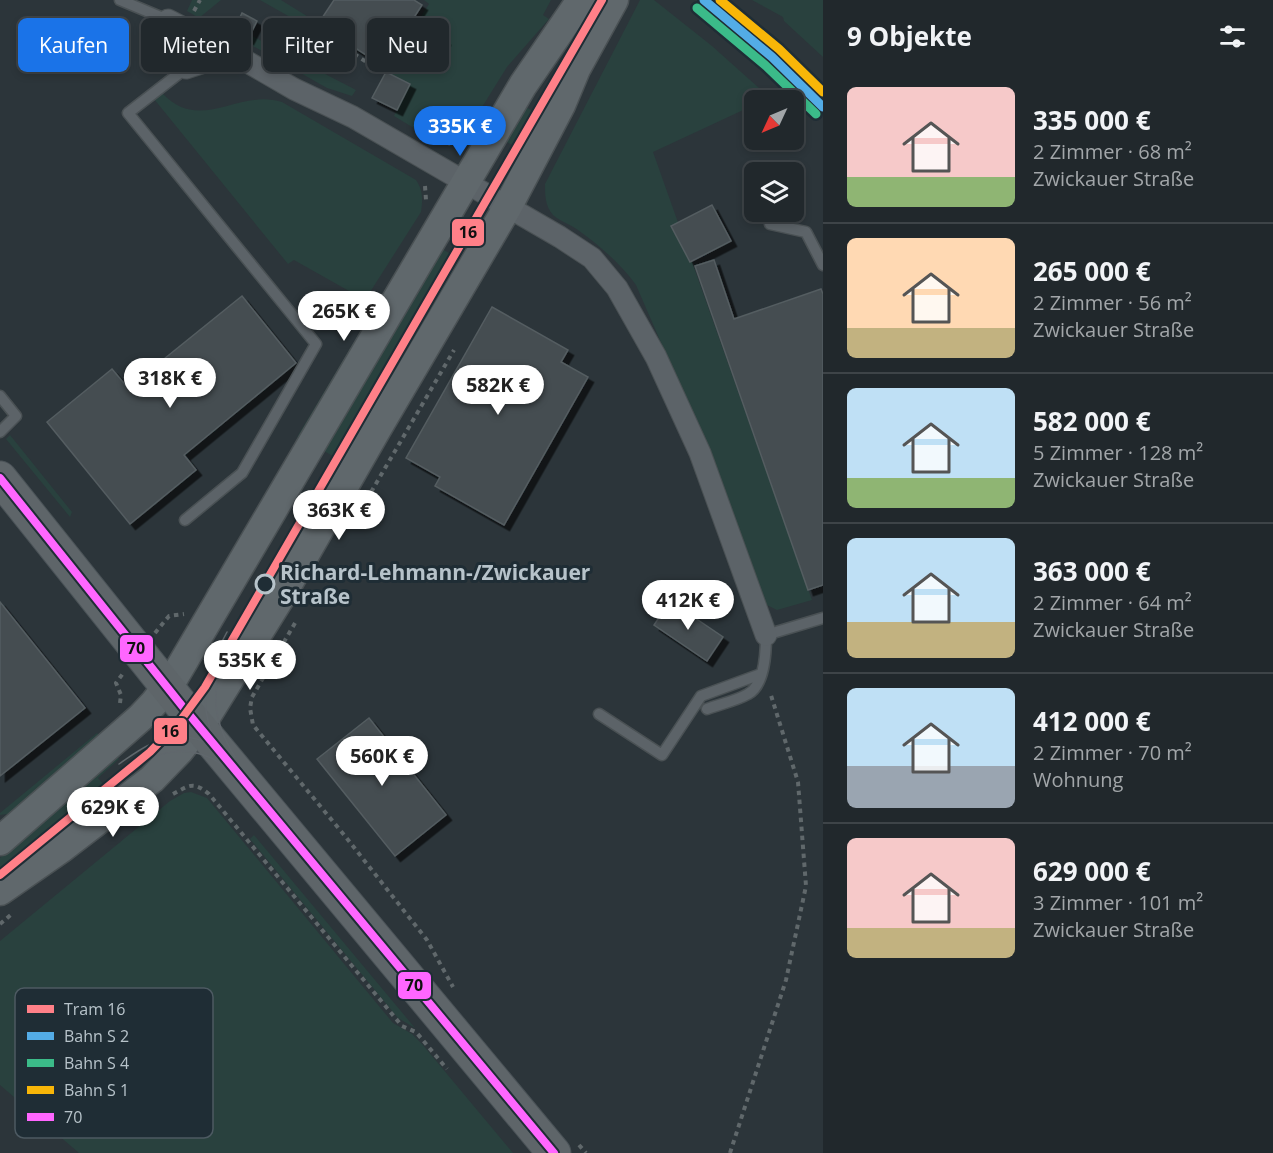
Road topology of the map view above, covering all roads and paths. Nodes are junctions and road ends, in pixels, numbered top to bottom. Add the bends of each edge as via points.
1 (120, 0) edge
2 (581, 0) edge
3 (610, 7) edge
4 (163, 18) edge
5 (251, 64) edge
6 (181, 72) edge
7 (464, 183) junction
8 (507, 208) junction
9 (770, 224) dead end
10 (823, 265) edge
11 (458, 343) dead end
12 (0, 396) edge
13 (0, 432) edge
14 (0, 478) edge
15 (185, 520) dead end
16 (353, 524) dead end
17 (192, 607) dead end
18 (823, 618) edge
19 (164, 621) dead end
20 (296, 622) dead end
21 (766, 635) junction
22 (761, 675) junction
23 (167, 687) junction
24 (706, 709) dead end
25 (600, 714) dead end
26 (200, 726) junction
27 (200, 786) dead end
28 (0, 842) edge
29 (0, 891) edge
30 (454, 990) dead end
31 (452, 1075) dead end
32 (566, 1149) edge
33 (585, 1153) edge
34 (730, 1153) edge

1 - 4 lane
2 - 7 main road via 523,85
3 - 8 main road
5 - 7 street via 353,117
6 - 15 lane via 128,113 316,344 242,473
7 - 8 street
7 - 23 main road
8 - 21 street via 592,258 617,288 690,429
8 - 26 main road via 280,598
9 - 10 lane via 806,232
11 - 16 path
12 - 13 lane via 16,416
14 - 23 main road
17 - 19 path
18 - 21 lane
20 - 30 path via 252,697 253,725 427,940
21 - 22 lane
22 - 24 lane via 750,693
22 - 25 lane via 701,696 662,755
22 - 34 path via 798,782 806,886 786,980
23 - 26 main road
23 - 28 main road via 140,718
26 - 29 main road via 152,779
26 - 32 main road
27 - 31 path via 402,1026 416,1032
32 - 33 path

